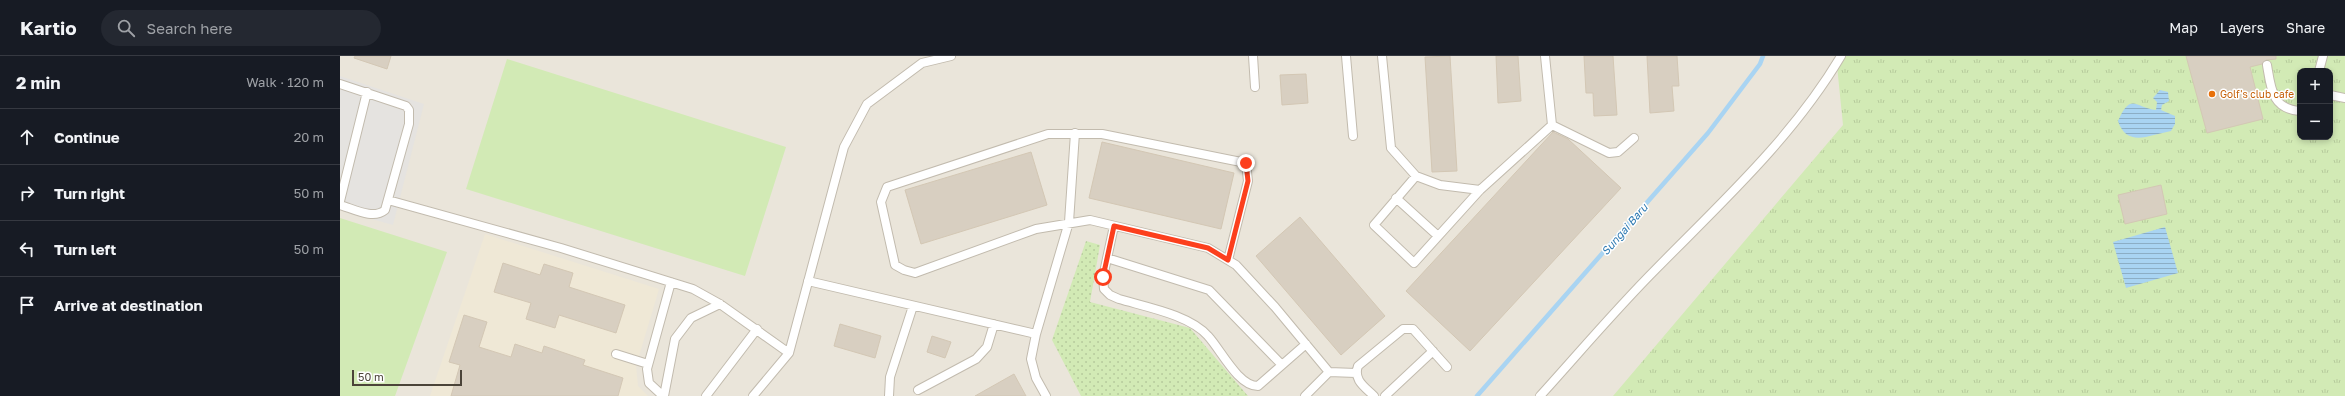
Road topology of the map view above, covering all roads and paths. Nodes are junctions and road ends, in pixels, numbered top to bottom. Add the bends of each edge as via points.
1 (951, 56) edge
2 (1252, 56) edge
3 (1346, 56) edge
4 (1382, 56) edge
5 (1545, 56) edge
6 (1841, 56) edge
7 (2323, 56) edge
8 (2267, 65) dead end
9 (2320, 68) edge
10 (340, 84) edge
11 (1255, 87) dead end
12 (367, 92) junction
13 (2333, 95) edge
14 (2345, 98) edge
15 (2297, 110) edge
16 (1552, 125) junction
17 (1075, 133) junction
18 (1353, 136) dead end
19 (1634, 138) dead end
20 (1416, 176) junction
21 (1480, 190) junction
22 (1396, 198) junction
23 (388, 200) junction
24 (340, 201) edge
25 (340, 205) edge
26 (1069, 222) junction
27 (1114, 226) junction
28 (1438, 236) junction
29 (1107, 258) junction
30 (1228, 260) junction
31 (808, 281) junction
32 (671, 282) junction
33 (720, 304) junction
34 (913, 306) junction
35 (994, 324) junction
36 (757, 329) junction
37 (1036, 334) junction
38 (1306, 344) junction
39 (1433, 351) junction
40 (789, 353) junction
41 (616, 354) dead end
42 (648, 364) junction
43 (1282, 365) junction
44 (1447, 367) dead end
45 (1329, 372) junction
46 (1356, 372) junction
47 (918, 390) dead end
48 (663, 396) edge
49 (706, 396) edge
50 (753, 396) edge
51 (889, 396) edge
52 (1046, 396) edge
53 (1305, 396) edge
54 (1374, 396) edge
55 (1385, 396) edge
56 (1540, 396) edge

1 - 31 lane via 922,63 867,104 844,147
2 - 11 lane
3 - 18 lane
4 - 20 lane via 1391,148
5 - 16 lane
6 - 56 lane via 1828,79 1762,161 1626,299
7 - 9 lane
8 - 15 lane via 2270,83 2279,104
10 - 12 lane
12 - 23 lane via 406,106 409,110 409,124
12 - 24 lane
13 - 14 lane
16 - 19 lane via 1609,153 1618,152
16 - 21 lane
17 - 26 lane
17 - 26 lane via 1048,134 887,187 882,202 895,265 915,273 1036,229
17 - 30 lane via 1102,134 1246,163 1248,181
20 - 21 lane via 1440,185
20 - 22 lane
21 - 28 lane
22 - 28 lane
22 - 28 lane via 1374,225 1414,263
23 - 25 lane via 385,210 379,215
23 - 32 lane
26 - 27 lane via 1090,220
26 - 37 lane
27 - 29 lane
27 - 30 lane via 1208,248
29 - 43 lane via 1209,290
29 - 43 lane via 1103,277 1104,289 1110,295 1197,326 1208,335 1242,380 1252,386 1258,386
30 - 38 lane via 1236,265
31 - 34 lane
31 - 40 lane
32 - 33 lane via 693,289
32 - 42 lane
33 - 36 lane
33 - 48 lane via 691,318 675,339
34 - 35 lane
34 - 51 lane via 890,377
35 - 37 lane
35 - 47 lane via 987,347 976,359
36 - 40 lane
36 - 49 lane
37 - 52 lane via 1031,359 1036,378
38 - 43 lane
38 - 45 lane
39 - 44 lane
39 - 46 lane via 1413,329 1403,329 1361,362
39 - 55 lane
40 - 50 lane
41 - 42 lane
42 - 48 lane via 649,383
45 - 46 lane
45 - 53 lane
46 - 54 lane via 1358,380

